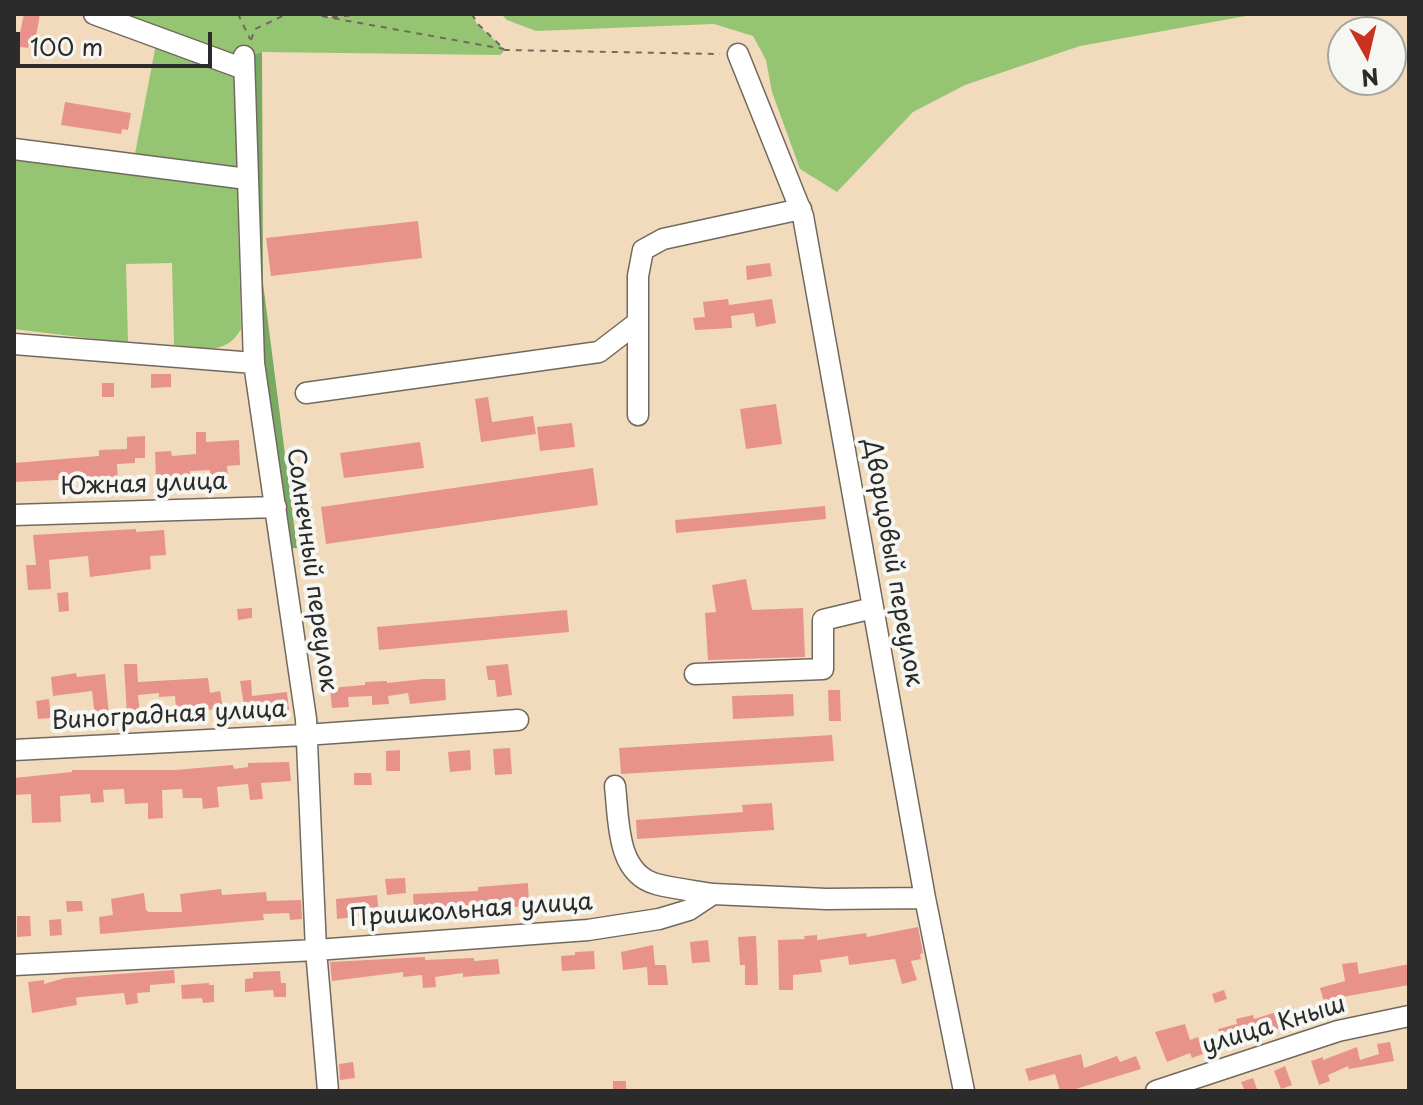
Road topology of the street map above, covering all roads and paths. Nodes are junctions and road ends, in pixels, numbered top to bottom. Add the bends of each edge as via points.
1 (94, 14) edge
2 (238, 14) edge
3 (287, 14) edge
4 (310, 14) edge
5 (370, 14) edge
6 (472, 14) edge
7 (328, 17) junction
8 (505, 50) junction
9 (738, 54) joint
10 (246, 55) junction
11 (14, 149) edge
12 (247, 179) junction
13 (801, 209) junction
14 (638, 322) junction
15 (14, 344) edge
16 (254, 363) junction
17 (306, 393) dead end
18 (638, 415) dead end
19 (276, 507) junction
20 (14, 515) edge
21 (873, 608) junction
22 (695, 674) dead end
23 (518, 720) dead end
24 (305, 735) junction
25 (14, 750) edge
26 (615, 786) dead end
27 (713, 894) junction
28 (925, 898) junction
29 (316, 950) junction
30 (14, 965) edge
31 (1409, 1016) edge
32 (328, 1091) edge
33 (964, 1091) edge
34 (1156, 1091) edge

1 - 10 street
2 - 10 path
3 - 10 path via 255,29
4 - 7 path
5 - 7 path
6 - 8 path
7 - 8 path
8 - 9 path
9 - 13 street, Дворцовый переулок
10 - 12 street, Солнечный переулок
11 - 12 street
12 - 16 street, Солнечный переулок
13 - 14 street via 663,239 643,250
13 - 21 street, Дворцовый переулок
14 - 17 street via 599,352
14 - 18 street
15 - 16 street
16 - 19 street, Солнечный переулок
19 - 20 street, Южная улица
19 - 24 street, Солнечный переулок
21 - 22 street via 823,620 823,669
21 - 28 street, Дворцовый переулок
23 - 24 street, Виноградная улица
24 - 25 street, Виноградная улица
24 - 29 street, Солнечный переулок
26 - 27 street via 630,867 655,884
27 - 28 street
27 - 29 street, Пришкольная улица via 689,910 603,928
28 - 33 street, Дворцовый переулок
29 - 30 street, Пришкольная улица
29 - 32 street, Солнечный переулок
31 - 34 street, улица Кныш via 1338,1031

